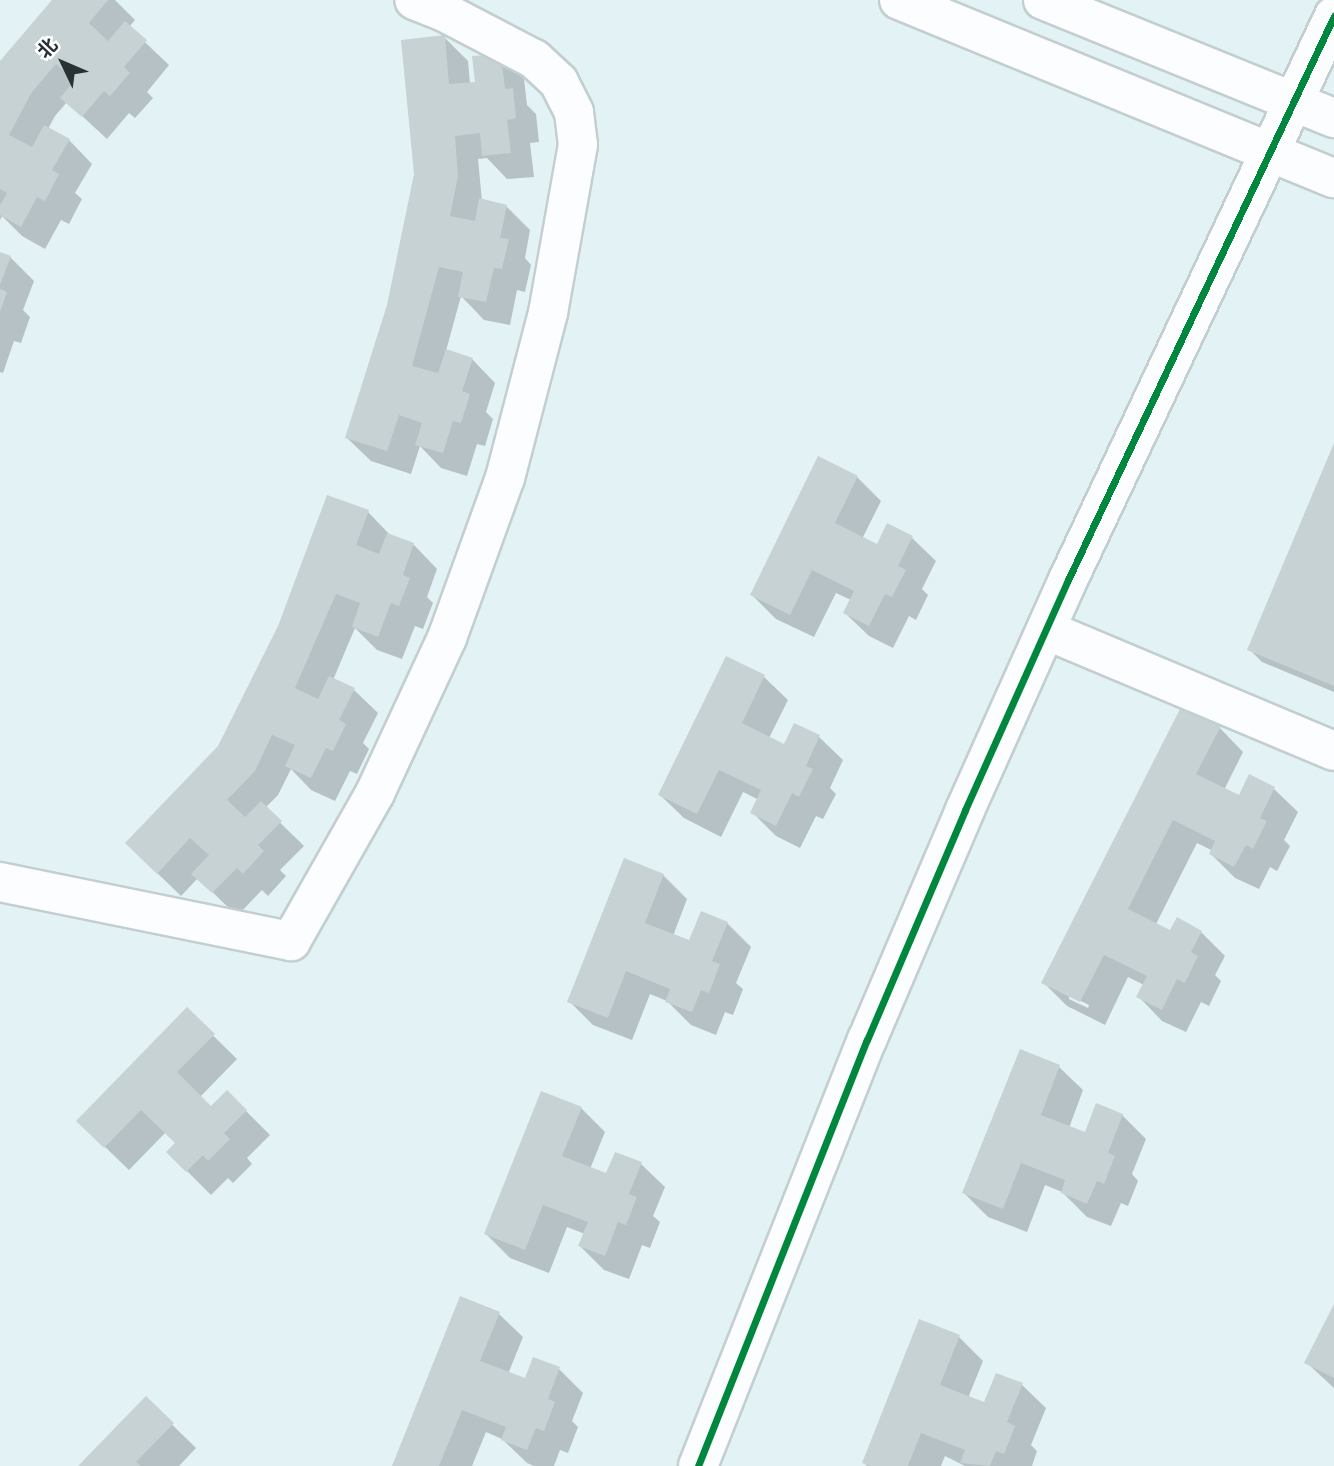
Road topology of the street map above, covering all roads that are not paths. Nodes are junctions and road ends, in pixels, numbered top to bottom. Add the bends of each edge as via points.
1 (414, 0) edge
2 (899, 0) edge
3 (1043, 0) edge
4 (1334, 16) edge
5 (1295, 101) junction
6 (1334, 118) edge
7 (1271, 152) junction
8 (1334, 178) edge
9 (1046, 630) junction
10 (1334, 751) edge
11 (0, 882) edge
12 (698, 1466) edge

1 - 11 street via 534,60 559,82 574,112 578,145 548,313 505,478 447,638 375,793 291,941
2 - 7 street
3 - 5 street
4 - 5 street
5 - 6 street
5 - 7 street
7 - 8 street
7 - 9 street
9 - 10 street
9 - 12 street via 867,1040

